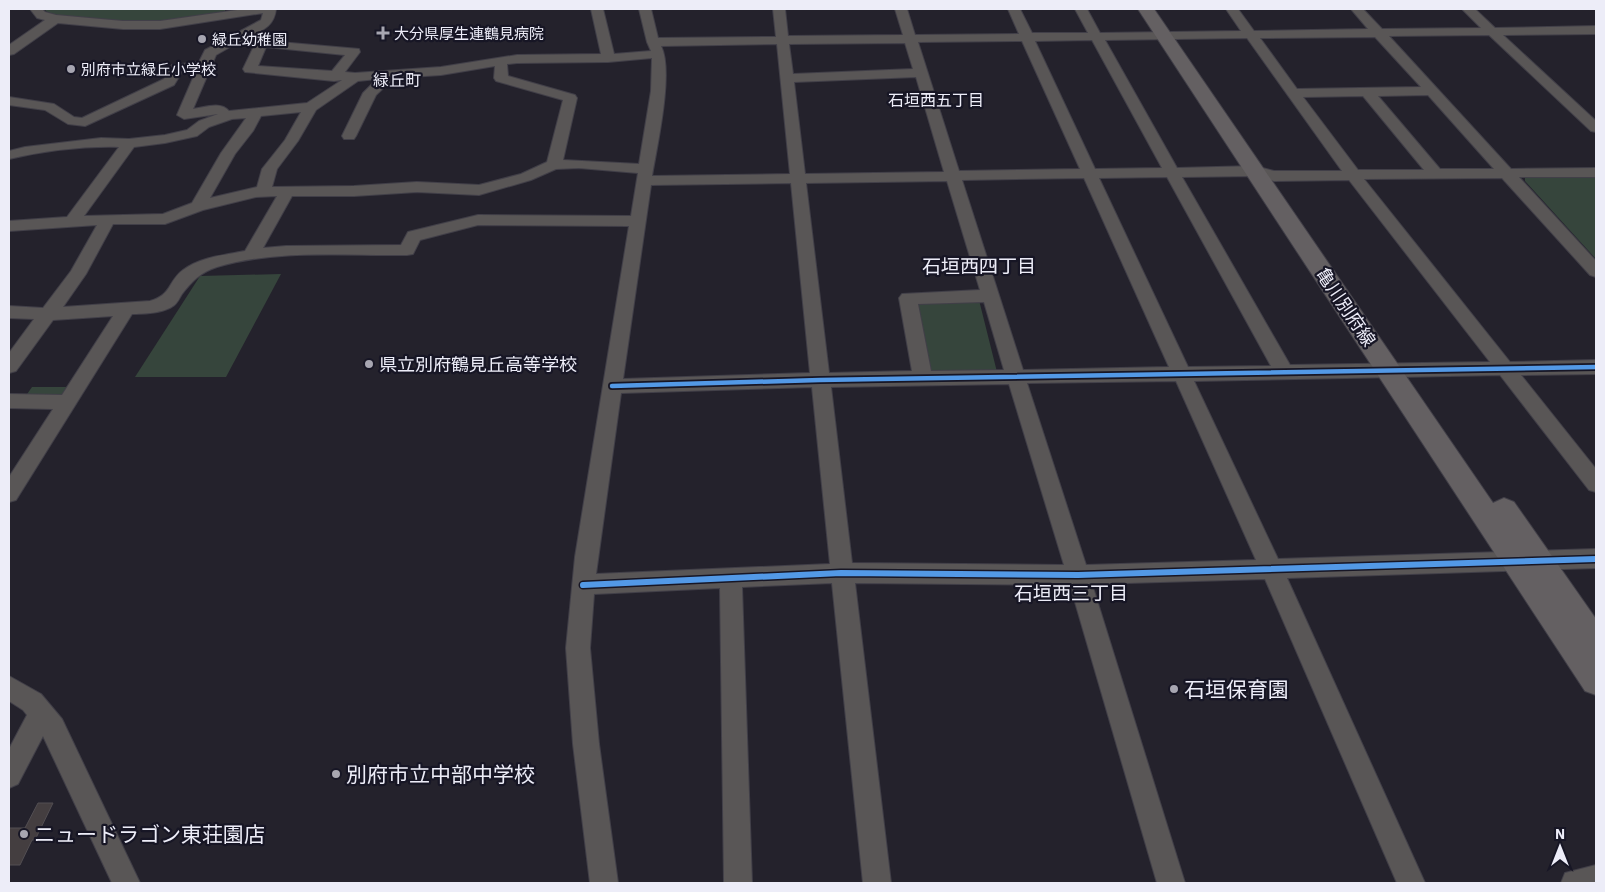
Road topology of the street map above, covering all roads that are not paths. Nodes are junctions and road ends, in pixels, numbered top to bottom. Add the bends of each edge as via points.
1 (36, 9) edge
2 (268, 9) edge
3 (598, 9) edge
4 (645, 9) edge
5 (779, 9) edge
6 (901, 9) edge
7 (1014, 9) edge
8 (1081, 9) edge
9 (1146, 9) edge
10 (1159, 9) edge
11 (1232, 9) edge
12 (1357, 9) edge
13 (1468, 9) edge
14 (1481, 9) edge
15 (55, 19) junction
16 (1596, 30) edge
17 (1499, 31) junction
18 (1379, 33) junction
19 (1251, 34) junction
20 (1171, 35) junction
21 (1096, 36) junction
22 (1027, 37) junction
23 (910, 38) junction
24 (235, 39) junction
25 (782, 40) junction
26 (261, 45) junction
27 (656, 48) junction
28 (9, 51) edge
29 (608, 58) junction
30 (499, 62) junction
31 (205, 66) junction
32 (920, 73) junction
33 (390, 75) junction
34 (334, 77) junction
35 (355, 77) junction
36 (787, 78) junction
37 (1367, 92) junction
38 (1431, 92) junction
39 (1294, 93) junction
40 (9, 101) edge
41 (310, 107) junction
42 (256, 113) junction
43 (230, 115) junction
44 (1596, 116) edge
45 (1596, 128) edge
46 (349, 136) dead end
47 (129, 143) junction
48 (9, 155) edge
49 (1596, 163) edge
50 (554, 165) junction
51 (1502, 168) junction
52 (1432, 169) junction
53 (1350, 170) junction
54 (1266, 171) junction
55 (1172, 172) junction
56 (1596, 172) edge
57 (1089, 174) junction
58 (644, 175) junction
59 (953, 176) junction
60 (798, 178) junction
61 (287, 192) junction
62 (263, 193) junction
63 (198, 206) junction
64 (108, 218) junction
65 (636, 221) junction
66 (72, 222) junction
67 (9, 226) edge
68 (251, 256) junction
69 (1596, 271) edge
70 (990, 296) junction
71 (126, 310) junction
72 (9, 312) edge
73 (49, 314) junction
74 (9, 366) edge
75 (1596, 367) edge
76 (1503, 368) junction
77 (1398, 369) junction
78 (1284, 372) junction
79 (1181, 373) junction
80 (1016, 377) junction
81 (924, 379) junction
82 (820, 380) junction
83 (612, 386) junction
84 (9, 401) edge
85 (66, 402) junction
86 (1596, 484) edge
87 (9, 494) edge
88 (1596, 559) edge
89 (1528, 561) junction
90 (1271, 568) junction
91 (841, 573) junction
92 (1078, 576) junction
93 (730, 579) junction
94 (583, 585) junction
95 (1596, 644) edge
96 (1596, 680) edge
97 (9, 688) edge
98 (42, 713) junction
99 (9, 775) edge
100 (1596, 879) edge
101 (126, 883) edge
102 (604, 883) edge
103 (738, 883) edge
104 (877, 883) edge
105 (1171, 883) edge
106 (1411, 883) edge
107 (1575, 883) edge

1 - 15 street via 41,15
2 - 15 street via 160,25
2 - 24 street via 265,23
3 - 29 street
4 - 27 street
5 - 25 street
6 - 23 street
7 - 22 street
8 - 21 street
9 - 20 main road, 亀川別府線
10 - 20 main road, 亀川別府線
11 - 19 street
12 - 18 street
13 - 17 street
14 - 17 street
15 - 28 street
16 - 17 street
17 - 18 street
17 - 44 street
17 - 45 street
18 - 19 street
18 - 38 street
19 - 20 street
19 - 39 street
20 - 21 street
20 - 54 main road, 亀川別府線
21 - 22 street
21 - 55 street
22 - 23 street
22 - 57 street
23 - 25 street
23 - 32 street
24 - 26 street
24 - 31 street via 213,50
25 - 27 street
25 - 36 street
26 - 34 street via 250,69
26 - 34 street via 354,52
27 - 29 street
27 - 58 street via 658,90
29 - 30 street
30 - 33 street via 441,72
30 - 50 street via 501,78 570,98
31 - 40 street via 177,68 169,82 85,122 66,120 52,108
31 - 43 street via 184,115 216,108
32 - 36 street
32 - 59 street
33 - 35 street
33 - 46 street via 370,94
34 - 35 street
35 - 41 street
36 - 60 street
37 - 38 street
37 - 39 street
37 - 52 street
38 - 51 street
39 - 53 street
41 - 42 street
41 - 62 street via 270,170
42 - 43 street
42 - 63 street
43 - 47 street via 204,124 192,133
47 - 48 street via 101,142
47 - 66 street
49 - 51 street
50 - 58 street via 588,164
50 - 61 street via 526,178 479,190 417,187
51 - 52 street
51 - 56 street
51 - 69 street
52 - 53 street
53 - 54 street
53 - 76 street
54 - 55 street
54 - 77 main road, 亀川別府線
55 - 57 street
55 - 78 street
57 - 59 street
57 - 79 street
58 - 60 street
58 - 65 street
59 - 60 street
59 - 70 street
60 - 82 street
61 - 62 street
61 - 68 street
62 - 63 street
63 - 64 street via 165,219
64 - 66 street
64 - 73 street via 78,274
65 - 68 street via 478,220 414,236 407,250 286,251
65 - 83 street
66 - 67 street
68 - 71 street via 201,267 187,275 167,302 150,308
70 - 80 street
70 - 81 street via 908,298
71 - 73 street
71 - 85 street
72 - 73 street
73 - 74 street
75 - 76 street
76 - 77 street
76 - 86 street
77 - 78 street
77 - 89 main road, 亀川別府線
78 - 79 street
79 - 80 street
79 - 90 street
80 - 81 street
80 - 92 street
81 - 82 street
82 - 83 street
82 - 91 street
83 - 94 street
84 - 85 street
85 - 87 street
88 - 89 street
89 - 90 street
89 - 95 main road, 亀川別府線
89 - 96 main road, 亀川別府線
90 - 92 street
90 - 106 street
91 - 92 street
91 - 93 street
91 - 104 street
92 - 105 street
93 - 94 street
93 - 103 street
94 - 102 street via 578,648 586,744
97 - 98 street via 32,702
98 - 99 street
98 - 101 street via 59,740
100 - 107 street

